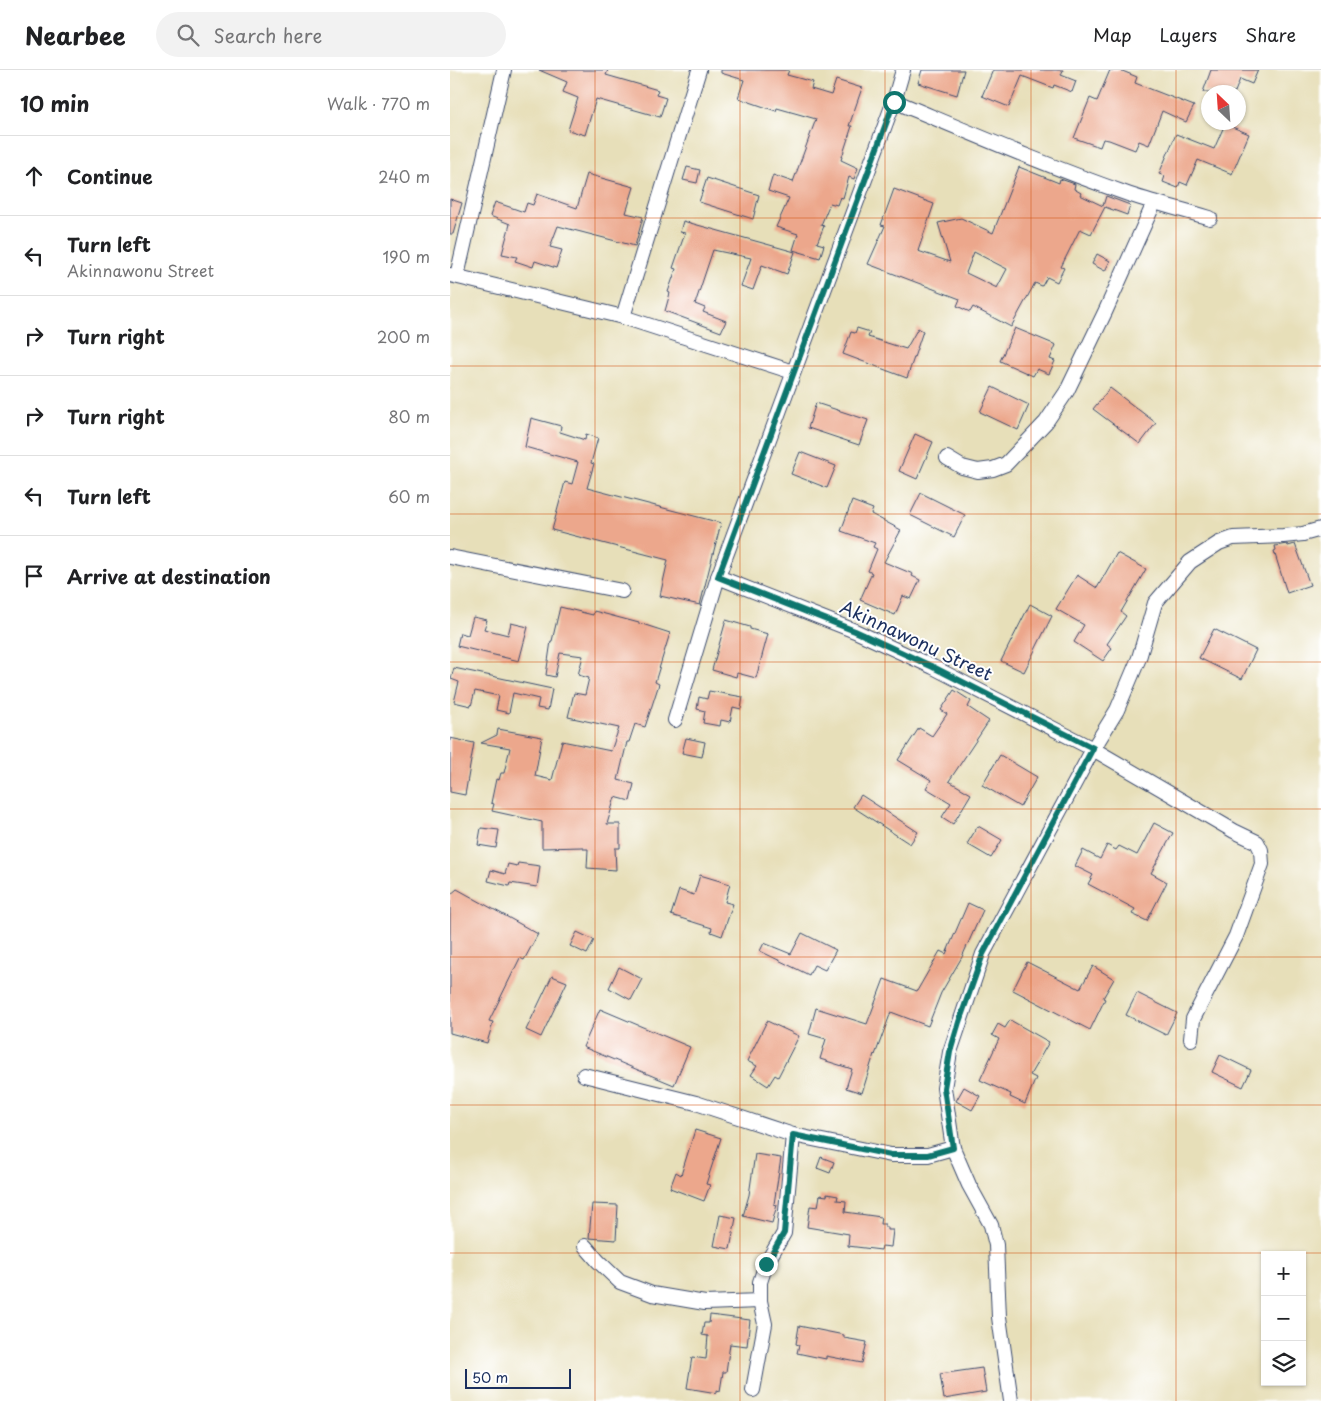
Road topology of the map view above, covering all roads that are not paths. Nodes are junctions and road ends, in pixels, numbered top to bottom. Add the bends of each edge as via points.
1 (504, 70) edge
2 (698, 70) edge
3 (903, 70) edge
4 (894, 102) junction
5 (1154, 203) junction
6 (1210, 218) dead end
7 (454, 276) edge
8 (623, 317) junction
9 (793, 372) junction
10 (947, 458) dead end
11 (1321, 529) edge
12 (450, 558) edge
13 (718, 577) junction
14 (622, 591) dead end
15 (675, 720) dead end
16 (1093, 748) junction
17 (1191, 1039) dead end
18 (584, 1076) dead end
19 (793, 1135) junction
20 (953, 1148) junction
21 (585, 1246) dead end
22 (620, 1286) dead end
23 (760, 1301) junction
24 (753, 1390) dead end
25 (1011, 1401) edge

1 - 7 street
2 - 8 street
3 - 4 street
4 - 5 street
4 - 9 street
5 - 6 street
5 - 10 street via 1067,391 1046,422 1006,464 993,469 978,471
7 - 8 street
8 - 9 street
9 - 13 street
11 - 16 street via 1234,538 1190,562 1155,603 1139,658 1117,710
12 - 14 street
13 - 15 street
13 - 16 street, Akinnawonu Street via 855,631
16 - 17 street, Akinnawonu Street via 1257,842 1261,850 1262,864 1236,936 1193,1019
16 - 20 street via 983,954 959,1022 944,1088
18 - 19 street via 696,1103
19 - 20 street via 891,1155 928,1155
19 - 23 street via 784,1233 766,1264 760,1282
20 - 25 street via 968,1185 991,1225 996,1245 999,1317
21 - 23 street via 620,1282 652,1294 705,1303
22 - 23 street via 679,1300 725,1304
23 - 24 street via 765,1324

